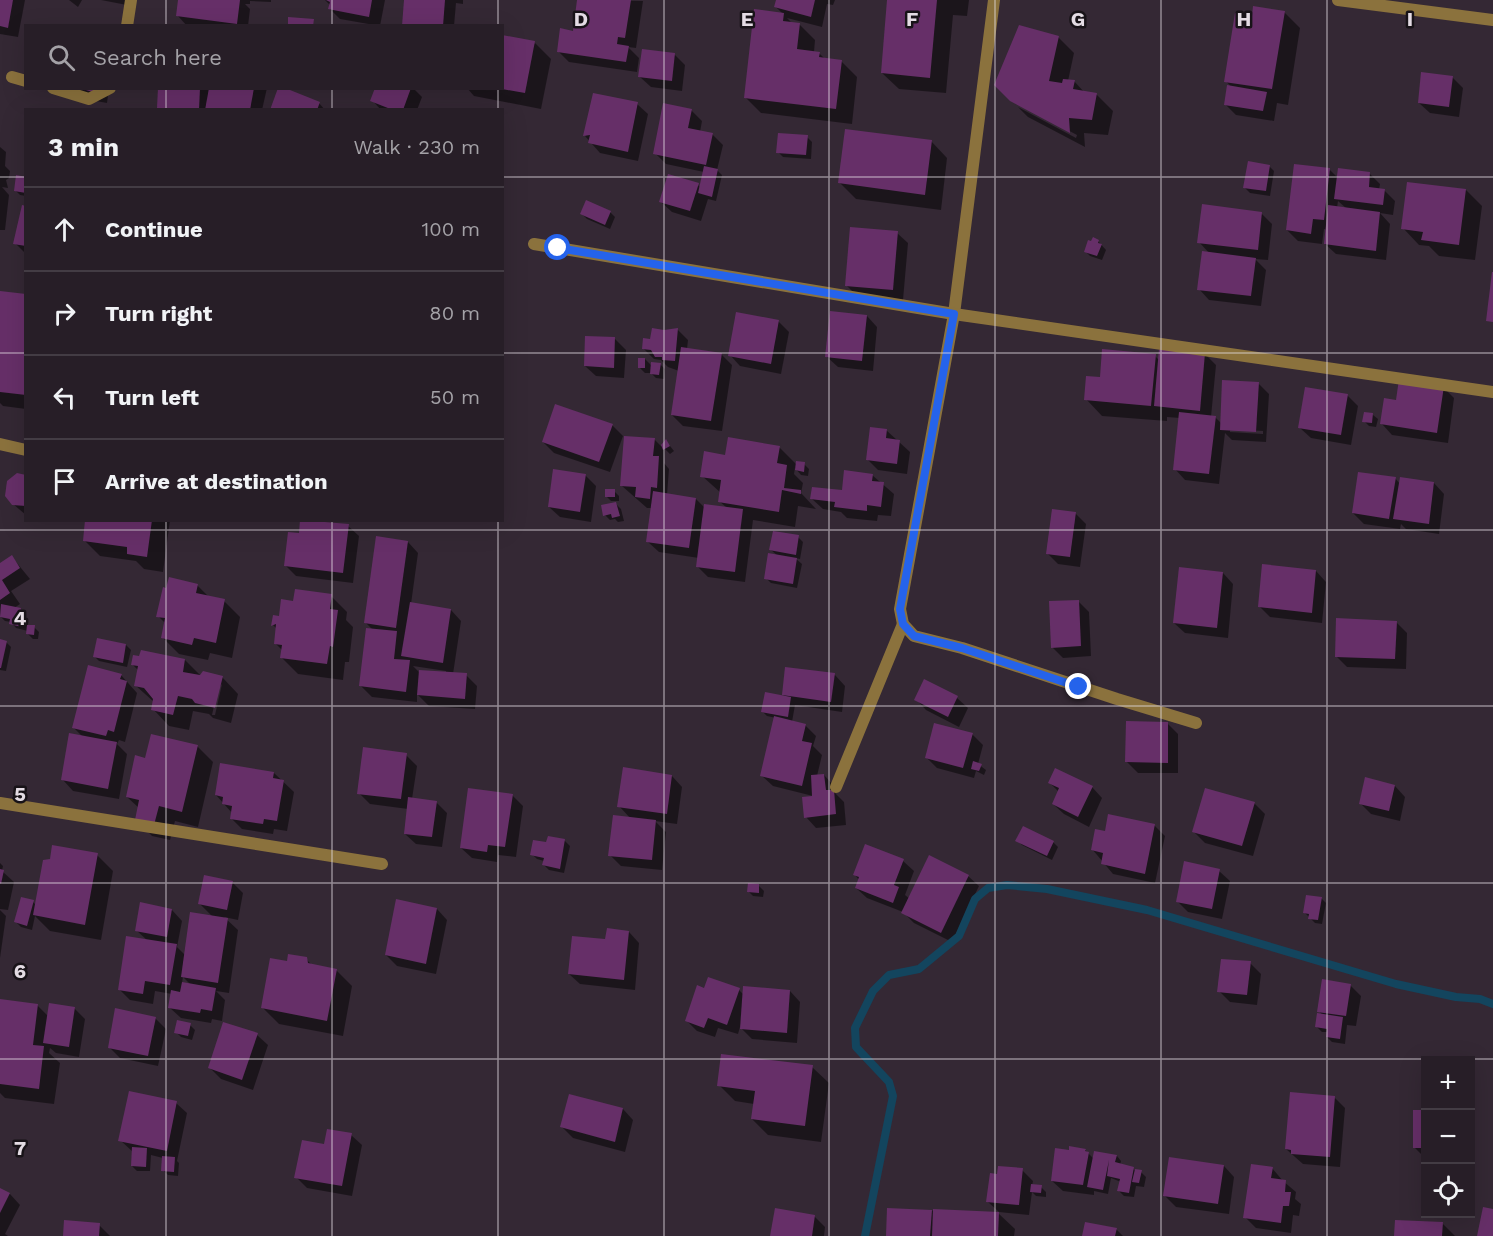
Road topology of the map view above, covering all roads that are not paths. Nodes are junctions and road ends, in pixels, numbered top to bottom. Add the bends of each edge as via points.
1 (131, 0) edge
2 (994, 0) edge
3 (1338, 0) edge
4 (1343, 0) edge
5 (1493, 20) edge
6 (127, 24) edge
7 (12, 77) dead end
8 (24, 80) edge
9 (60, 90) edge
10 (106, 90) edge
11 (534, 244) dead end
12 (954, 314) junction
13 (1493, 392) edge
14 (0, 444) edge
15 (24, 450) edge
16 (903, 624) junction
17 (1196, 723) dead end
18 (836, 787) dead end
19 (0, 803) edge
20 (382, 864) dead end

1 - 6 street
2 - 12 street
3 - 4 street
4 - 5 street
7 - 8 street
9 - 10 street via 89,99
11 - 12 street
12 - 13 street
12 - 16 street via 900,609
14 - 15 street
16 - 17 street via 914,636
16 - 18 street
19 - 20 street

